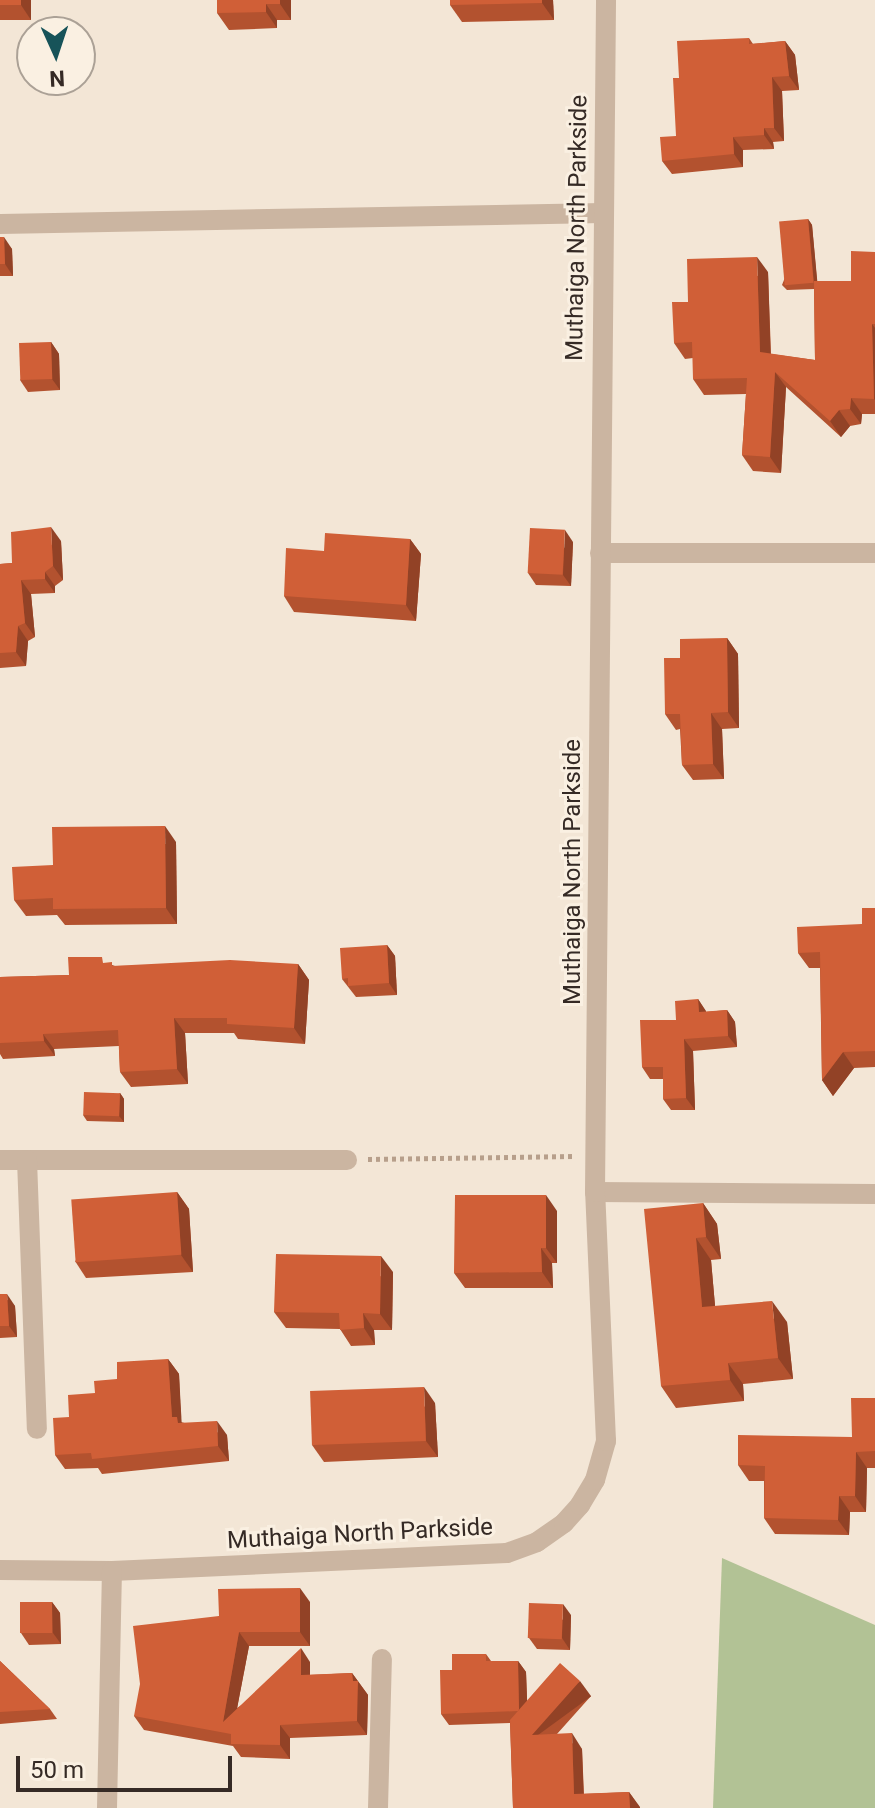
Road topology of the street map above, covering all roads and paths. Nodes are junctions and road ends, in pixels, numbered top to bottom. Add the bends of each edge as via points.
1 (606, 0) edge
2 (603, 213) junction
3 (0, 224) edge
4 (600, 553) junction
5 (875, 553) edge
6 (596, 1155) junction
7 (0, 1160) edge
8 (27, 1160) junction
9 (347, 1160) joint
10 (595, 1192) junction
11 (875, 1194) edge
12 (37, 1429) dead end
13 (0, 1570) edge
14 (112, 1571) junction
15 (382, 1659) dead end
16 (107, 1808) edge
17 (378, 1808) edge

1 - 2 street, Muthaiga North Parkside
2 - 3 street
2 - 4 street, Muthaiga North Parkside
4 - 5 street
4 - 6 street, Muthaiga North Parkside
6 - 9 path
6 - 10 street, Muthaiga North Parkside
7 - 8 street
8 - 9 street
8 - 12 street
10 - 11 street
10 - 14 street, Muthaiga North Parkside via 606,1441 595,1480 564,1523 537,1542 507,1553
13 - 14 street, Muthaiga North Parkside
14 - 16 street
15 - 17 street

